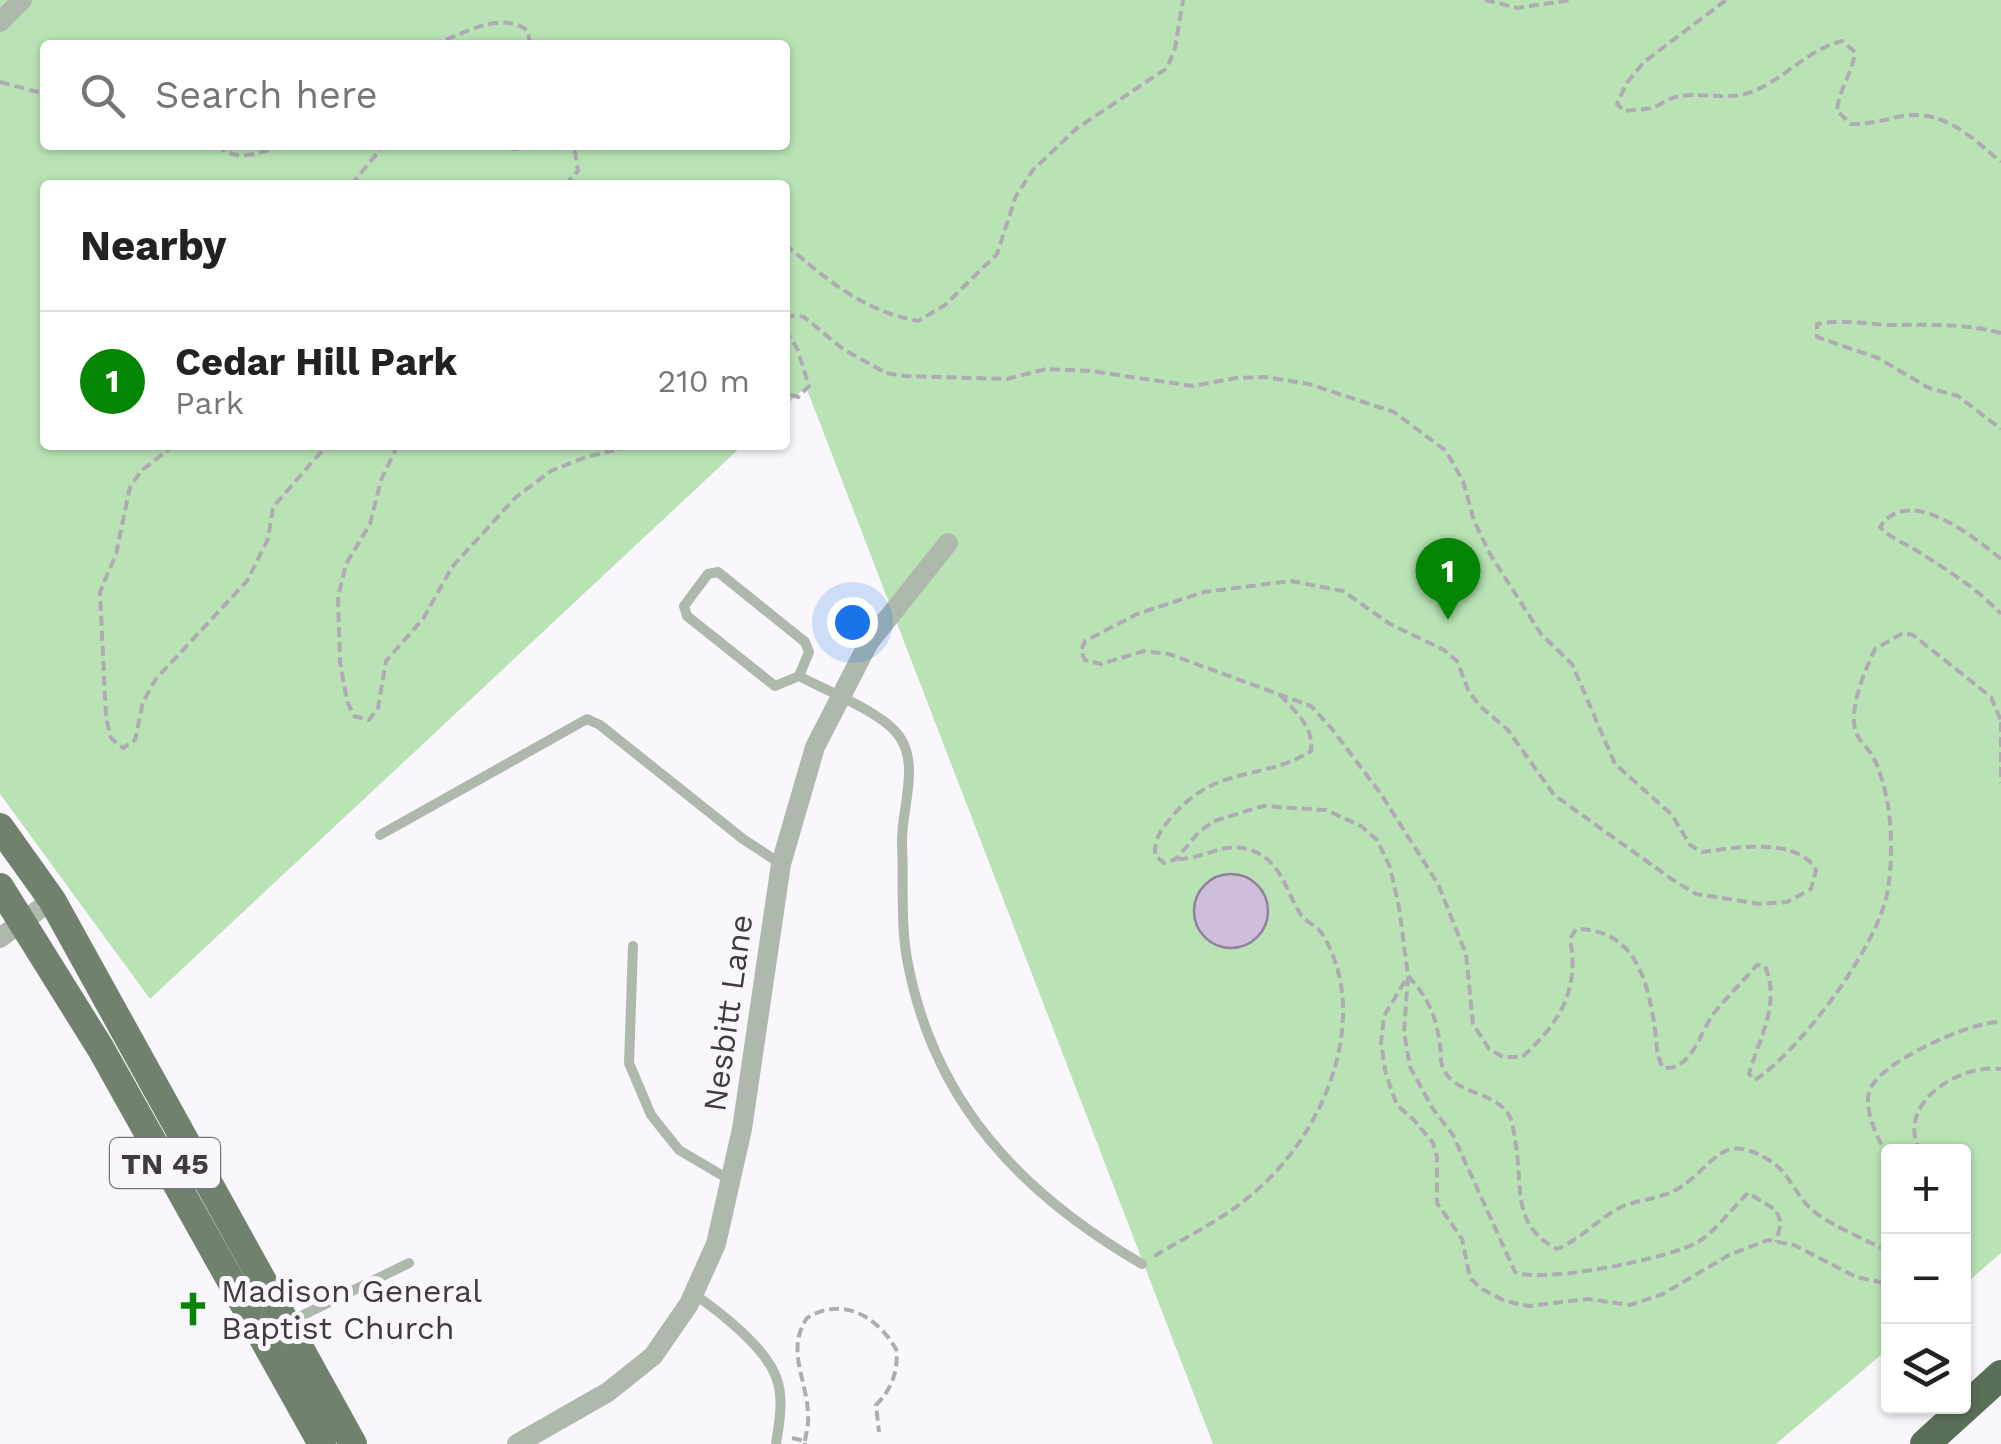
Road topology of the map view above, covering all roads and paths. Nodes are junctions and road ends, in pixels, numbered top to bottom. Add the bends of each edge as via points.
1 (22, 0) edge
2 (1183, 0) edge
3 (1485, 0) edge
4 (1570, 0) edge
5 (1726, 0) edge
6 (0, 22) edge
7 (443, 40) edge
8 (530, 40) edge
9 (0, 82) edge
10 (40, 93) edge
11 (223, 150) edge
12 (265, 150) edge
13 (380, 150) edge
14 (572, 150) edge
15 (2001, 162) edge
16 (354, 180) edge
17 (569, 180) edge
18 (790, 248) edge
19 (790, 317) edge
20 (2001, 333) edge
21 (790, 338) edge
22 (790, 395) edge
23 (2001, 429) edge
24 (168, 450) edge
25 (324, 450) edge
26 (396, 450) edge
27 (615, 450) edge
28 (948, 543) dead end
29 (2001, 559) edge
30 (2001, 614) edge
31 (799, 676) junction
32 (1277, 692) junction
33 (839, 698) junction
34 (2001, 722) edge
35 (2001, 783) edge
36 (0, 827) edge
37 (380, 835) dead end
38 (1176, 860) junction
39 (781, 864) junction
40 (0, 887) edge
41 (52, 900) junction
42 (22, 919) junction
43 (0, 938) edge
44 (633, 946) dead end
45 (1408, 976) junction
46 (2001, 1022) edge
47 (126, 1034) junction
48 (101, 1049) junction
49 (2001, 1070) edge
50 (148, 1104) junction
51 (1882, 1144) edge
52 (1917, 1144) edge
53 (730, 1180) junction
54 (1776, 1242) junction
55 (1881, 1248) edge
56 (409, 1262) dead end
57 (1142, 1264) joint
58 (1881, 1282) edge
59 (694, 1294) junction
60 (286, 1324) junction
61 (2001, 1375) edge
62 (878, 1432) dead end
63 (805, 1441) dead end
64 (322, 1444) edge
65 (353, 1444) edge
66 (517, 1444) edge
67 (776, 1444) edge
68 (1922, 1444) edge

1 - 6 street
2 - 18 path via 1167,68 1076,129 1034,170 1016,196 997,254 945,305 918,321 887,316
3 - 4 path via 1518,8
5 - 15 path via 1644,62 1617,104 1624,111 1676,96 1750,93 1842,41 1855,52 1837,111 1851,124 1933,115
7 - 8 path via 468,29 518,24
9 - 10 path
11 - 12 path via 247,156
13 - 16 path
14 - 17 path via 578,170
19 - 32 path via 804,317 843,349 904,376 1007,379 1076,370 1193,386 1264,377 1394,412 1446,451 1490,554 1541,634 1572,664 1615,764 1672,815 1690,846 1702,852 1746,844 1802,856 1812,861 1815,881 1787,902 1696,894 1554,795 1508,730 1480,706 1444,650 1390,624 1344,591 1291,581 1204,592 1111,625 1084,641 1081,651 1085,660 1100,664 1144,651 1170,654
20 - 23 path via 1935,322 1834,320 1818,324 1817,337 1958,396
21 - 22 path via 809,386 798,398
24 - 25 path via 130,487 100,592 106,718 111,738 123,748 134,740 156,679 247,581 268,539 273,507
26 - 27 path via 338,597 347,701 354,716 369,720 378,708 386,661 423,619 452,567 504,509 551,471
28 - 33 street, Nesbitt Lane via 869,642
29 - 30 path via 1946,519 1896,513 1880,527
31 - 31 lane via 806,642 718,572 708,574 684,606 687,616 774,686
31 - 33 lane
32 - 34 path via 1311,706 1332,729 1438,884 1466,954 1474,1024 1489,1050 1522,1057 1547,1035 1571,981 1570,939 1576,930 1598,930 1637,961 1662,1068 1682,1064 1710,1018 1757,965 1764,966 1771,992 1765,1035 1749,1074 1755,1080 1789,1054 1853,968 1888,890 1888,807 1879,771 1854,728 1858,693 1875,648 1903,633 1913,635 1991,697
32 - 38 path via 1303,719 1310,751 1209,785 1184,804 1154,840 1154,854 1164,863
33 - 39 street, Nesbitt Lane via 815,746
33 - 57 lane via 892,727 908,756 902,830 907,960 942,1070 960,1103 1020,1176 1062,1213
34 - 35 path
36 - 41 main road, TN 45
37 - 39 lane via 587,719
38 - 45 path via 1214,821 1263,806 1326,810 1361,826 1390,867
38 - 57 path via 1247,849 1276,869 1304,919 1322,932 1342,991 1342,1040 1303,1140 1228,1213
39 - 53 street, Nesbitt Lane
40 - 42 main road, TN 45
41 - 42 street
41 - 47 main road, TN 45
42 - 43 street
42 - 48 main road, TN 45
44 - 53 lane via 629,1062 651,1115 679,1150
45 - 54 path via 1404,1032 1410,1067 1454,1136 1515,1272 1582,1272 1696,1244 1748,1193 1776,1210 1782,1222
45 - 54 path via 1384,1016 1386,1075 1398,1106 1433,1143 1438,1203 1462,1239 1470,1278 1482,1289 1528,1306 1588,1299 1630,1305 1730,1255
45 - 55 path via 1427,996 1443,1068 1510,1118 1519,1192 1537,1239 1557,1249 1570,1244 1626,1204 1677,1190 1716,1153 1733,1148 1773,1162 1808,1206
46 - 51 path via 1960,1033 1882,1070 1868,1105
47 - 48 lane
47 - 50 main road, TN 45
48 - 50 main road, TN 45
49 - 52 path via 1970,1070 1939,1084 1916,1117
50 - 60 main road, TN 45
50 - 64 main road, TN 45
53 - 59 street, Nesbitt Lane via 716,1244
54 - 58 path
56 - 60 lane
59 - 66 street, Nesbitt Lane via 653,1356 608,1392
59 - 67 lane via 752,1342 777,1378
60 - 65 main road, TN 45
61 - 68 highway
62 - 63 path via 876,1406 893,1381 896,1349 873,1321 832,1308 807,1318 797,1342 808,1416

